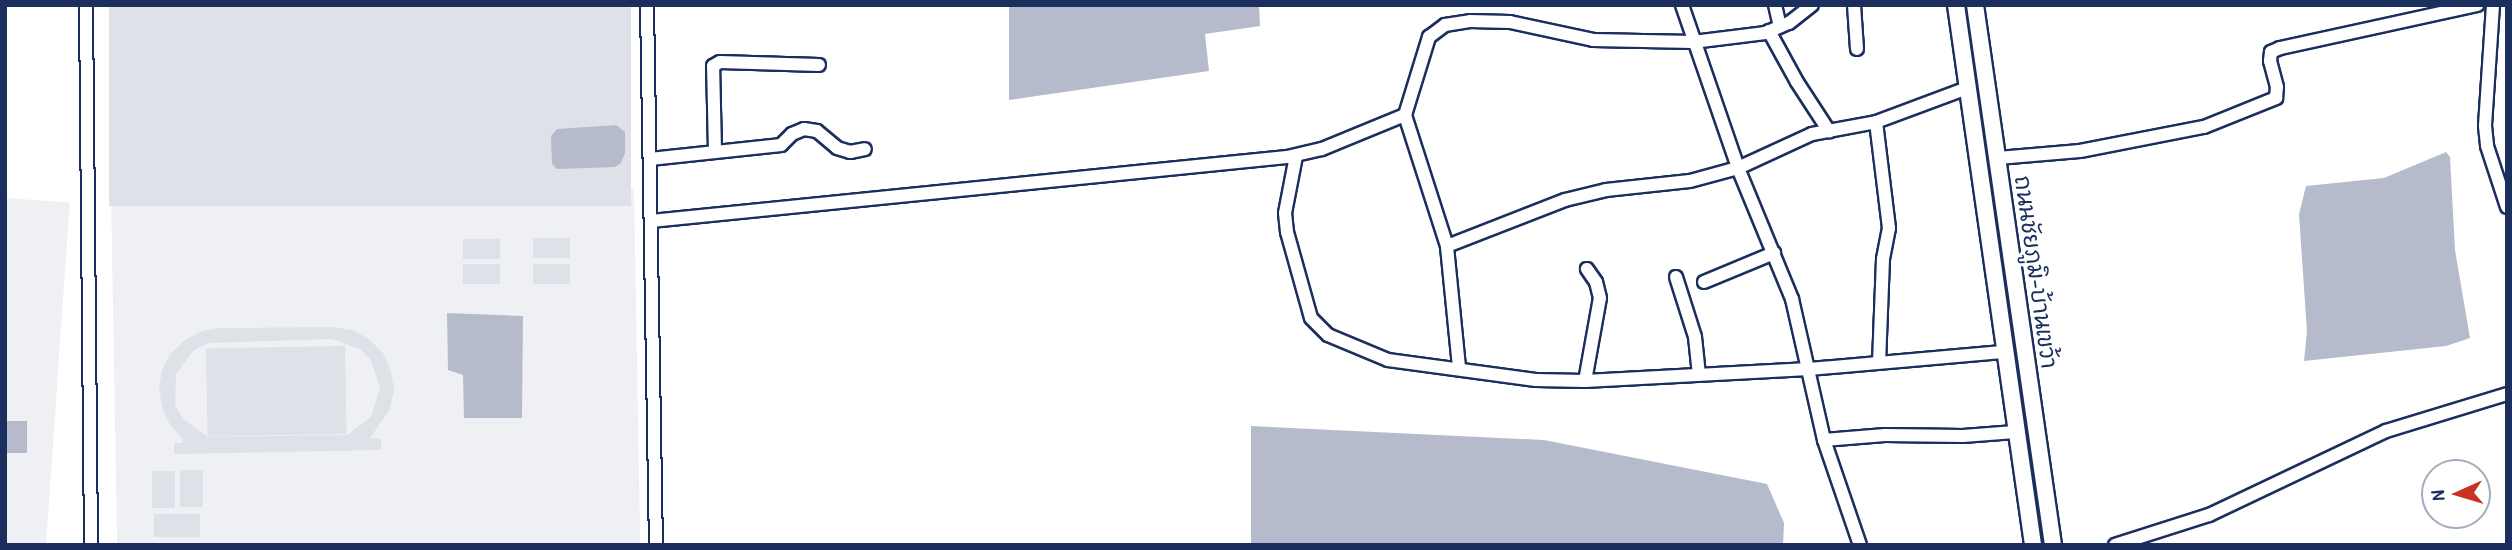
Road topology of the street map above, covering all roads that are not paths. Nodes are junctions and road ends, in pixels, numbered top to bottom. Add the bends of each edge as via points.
1 (86, 5) edge
2 (647, 5) edge
3 (1682, 5) edge
4 (1775, 5) edge
5 (1812, 5) edge
6 (1854, 5) edge
7 (1956, 5) edge
8 (1975, 5) edge
9 (2477, 5) edge
10 (2493, 5) edge
11 (1774, 29) junction
12 (1693, 42) junction
13 (1857, 49) dead end
14 (819, 65) dead end
15 (1967, 88) junction
16 (1405, 115) junction
17 (1876, 122) junction
18 (1829, 131) junction
19 (865, 149) dead end
20 (715, 151) junction
21 (1296, 156) junction
22 (1998, 158) junction
23 (650, 159) junction
24 (1738, 168) junction
25 (2507, 207) edge
26 (651, 221) junction
27 (1447, 246) junction
28 (1774, 253) junction
29 (1587, 269) dead end
30 (1676, 277) dead end
31 (1704, 282) dead end
32 (2016, 296) junction
33 (1997, 301) junction
34 (2005, 352) junction
35 (1879, 362) junction
36 (1458, 367) junction
37 (1809, 369) junction
38 (1699, 375) junction
39 (1585, 381) junction
40 (2507, 394) edge
41 (2015, 432) junction
42 (1824, 440) junction
43 (91, 545) edge
44 (656, 545) edge
45 (1860, 545) edge
46 (2033, 545) edge
47 (2053, 545) edge
48 (2115, 545) edge

1 - 43 street
2 - 23 street
3 - 12 street
4 - 11 street
5 - 11 street
6 - 13 street
7 - 15 main road, ถนนชัยภูมิ-บ้านเขว้า
8 - 22 main road, ถนนชัยภูมิ-บ้านเขว้า
9 - 22 street via 2271,52 2276,99 2204,127 2080,150
10 - 25 street via 2485,125 2487,146
11 - 12 street
11 - 18 street via 1797,82
12 - 16 street via 1593,40 1510,22 1445,25 1429,37
12 - 24 street
14 - 20 street via 720,62 713,66
15 - 17 street
15 - 33 main road, ถนนชัยภูมิ-บ้านเขว้า
16 - 21 street
16 - 27 street
17 - 18 street
17 - 35 street via 1889,228 1883,259
18 - 24 street via 1812,134
19 - 20 street via 850,152 837,148 817,131 804,129 781,145
20 - 23 street
21 - 26 street
21 - 36 street via 1285,213 1311,318 1328,335 1388,360
22 - 32 main road, ถนนชัยภูมิ-บ้านเขว้า
23 - 26 street
24 - 27 street via 1690,181 1606,190 1565,200
24 - 28 street
26 - 44 street
27 - 36 street
28 - 31 street
28 - 37 street via 1792,299
29 - 39 street via 1600,298
30 - 38 street via 1695,337
32 - 33 main road
32 - 47 main road, ถนนชัยภูมิ-บ้านเขว้า
33 - 34 main road, ถนนชัยภูมิ-บ้านเขว้า
34 - 35 street
34 - 41 main road, ถนนชัยภูมิ-บ้านเขว้า
35 - 37 street
36 - 39 street via 1536,380
37 - 38 street
37 - 42 street
38 - 39 street
40 - 48 street via 2386,431 2209,515
41 - 42 street
41 - 46 main road, ถนนชัยภูมิ-บ้านเขว้า
42 - 45 street

